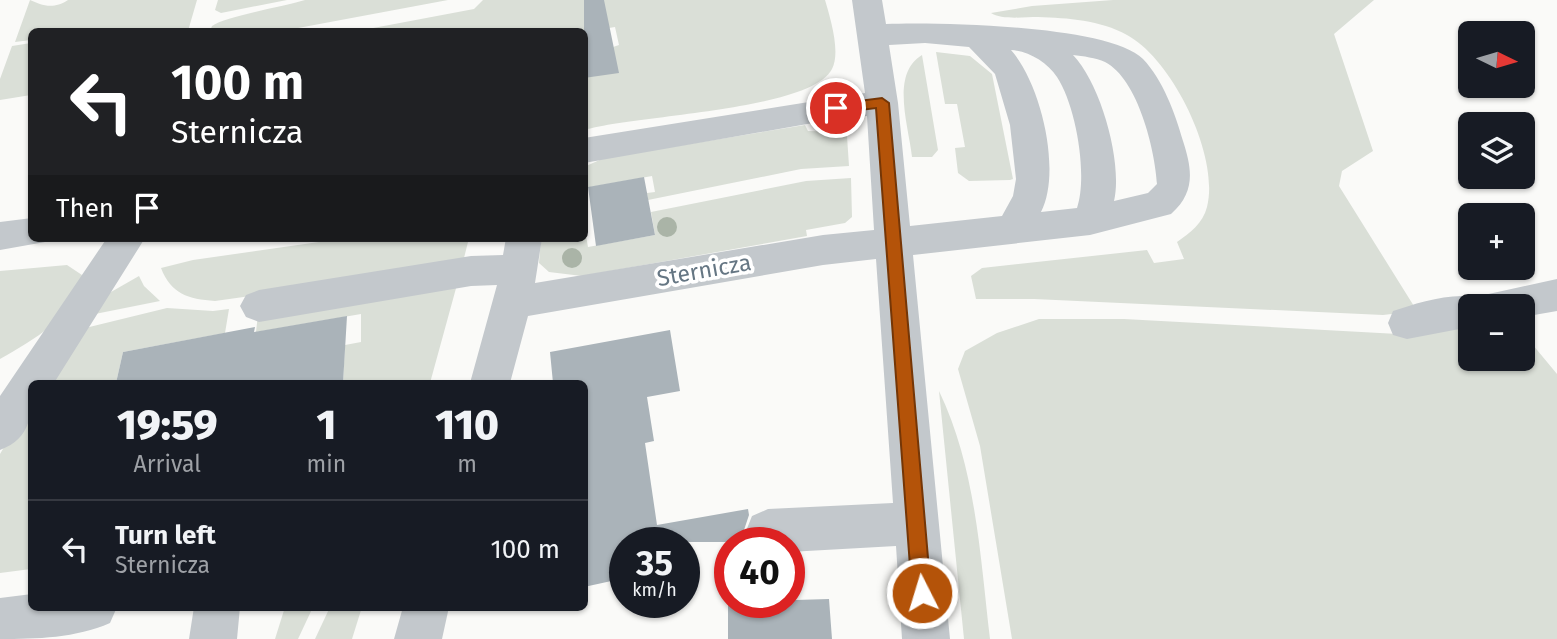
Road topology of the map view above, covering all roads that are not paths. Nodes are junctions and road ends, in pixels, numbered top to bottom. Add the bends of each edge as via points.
1 (867, 0) edge
2 (874, 35) junction
3 (976, 37) junction
4 (1032, 42) junction
5 (882, 103) junction
6 (588, 150) edge
7 (1090, 221) junction
8 (1012, 230) junction
9 (28, 232) edge
10 (0, 236) edge
11 (894, 240) junction
12 (124, 242) edge
13 (519, 270) edge
14 (1557, 295) edge
15 (1535, 299) edge
16 (259, 306) dead end
17 (1458, 313) edge
18 (1407, 323) dead end
19 (34, 380) edge
20 (491, 380) edge
21 (28, 388) edge
22 (0, 431) edge
23 (915, 523) junction
24 (805, 529) edge
25 (68, 611) edge
26 (217, 611) edge
27 (425, 611) edge
28 (0, 622) edge
29 (214, 639) edge
30 (418, 639) edge
31 (926, 639) edge

1 - 2 street
2 - 3 street
2 - 5 street
3 - 4 street
3 - 8 street via 999,57 1013,78 1033,166 1033,189
4 - 7 street via 1061,63 1077,88 1097,164 1099,190
4 - 7 street, Sternicza via 1077,44 1115,54 1144,83 1163,129 1173,164 1174,184 1168,196 1159,204
5 - 6 street
5 - 11 street
7 - 8 street, Sternicza
8 - 11 street, Sternicza
9 - 10 street
11 - 13 street, Sternicza
11 - 23 street
12 - 19 street
13 - 16 street, Sternicza via 471,271
13 - 20 street
14 - 15 street
17 - 18 street
21 - 22 street
23 - 24 street
23 - 31 street
25 - 28 street
26 - 29 street
27 - 30 street

